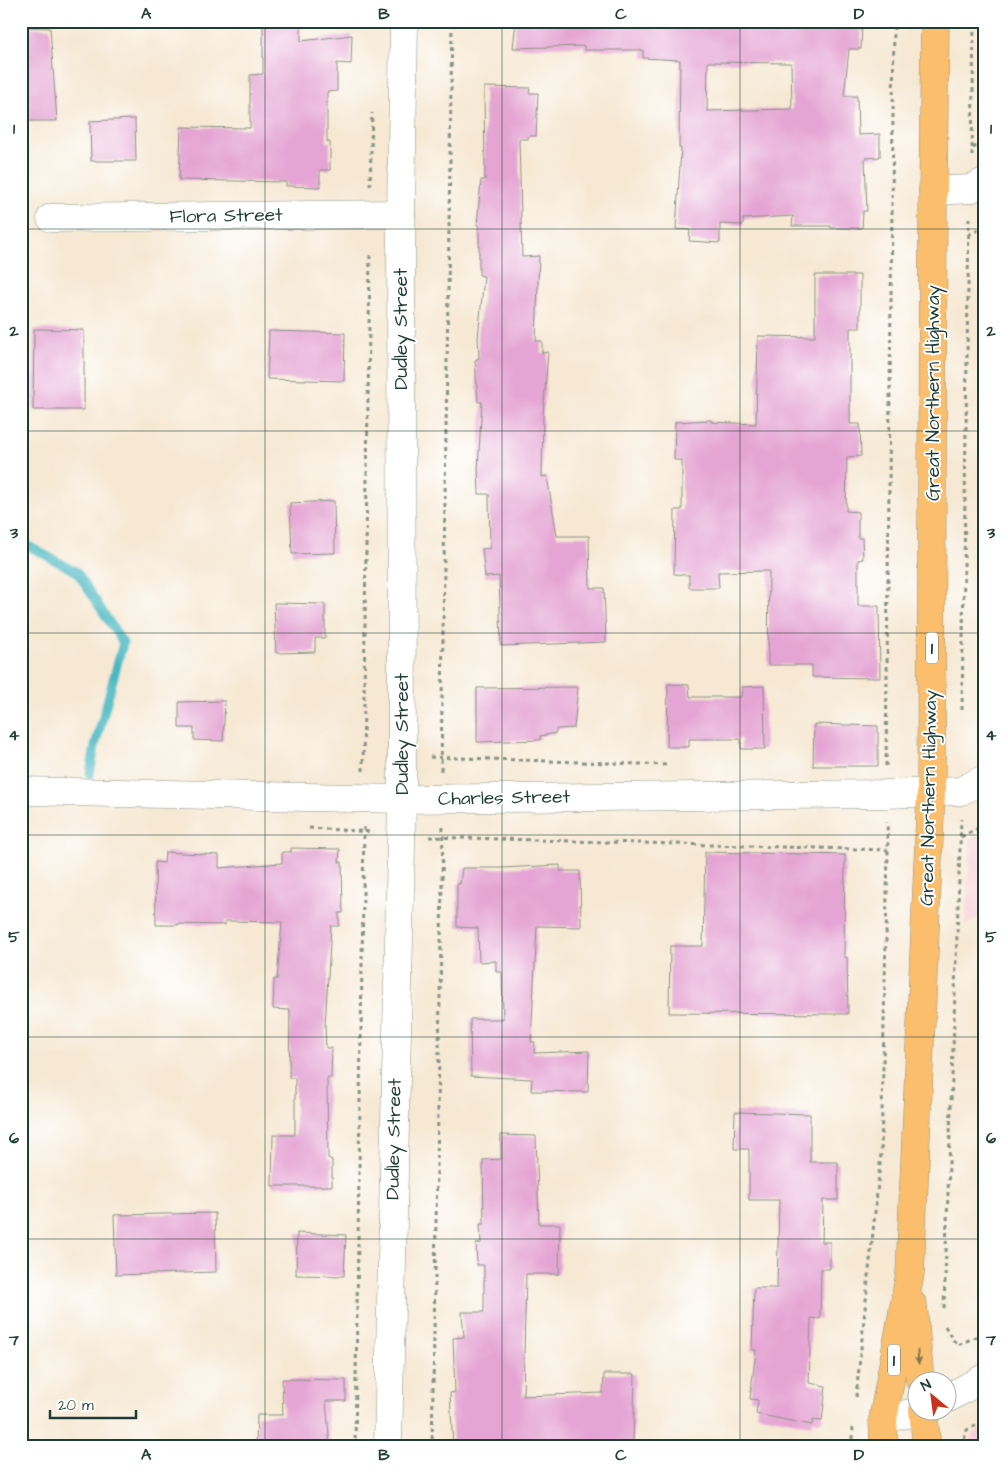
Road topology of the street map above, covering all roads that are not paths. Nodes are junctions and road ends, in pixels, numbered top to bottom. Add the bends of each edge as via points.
1 (404, 21) edge
2 (935, 21) edge
3 (977, 185) edge
4 (933, 191) junction
5 (400, 214) junction
6 (51, 218) dead end
7 (972, 785) edge
8 (21, 791) edge
9 (931, 793) junction
10 (402, 799) junction
11 (910, 1274) junction
12 (919, 1370) edge
13 (984, 1378) edge
14 (958, 1392) edge
15 (908, 1414) edge
16 (883, 1419) junction
17 (925, 1420) edge
18 (388, 1447) edge
19 (884, 1447) edge
20 (927, 1447) edge

1 - 5 street, Dudley Street
2 - 4 main road, Great Northern Highway / 1
3 - 4 street
4 - 9 main road, Great Northern Highway / 1
5 - 6 street, Flora Street
5 - 10 street, Dudley Street
7 - 9 street, Charles Street
8 - 10 street, Charles Street
9 - 10 street, Charles Street
9 - 11 main road, Great Northern Highway / 1
10 - 18 street, Dudley Street
11 -> 12 main road, Great Northern Highway / 1
11 - 16 main road, Great Northern Highway / 1
13 - 14 street
15 - 16 street
16 - 19 main road, Great Northern Highway / 1
17 - 20 main road

